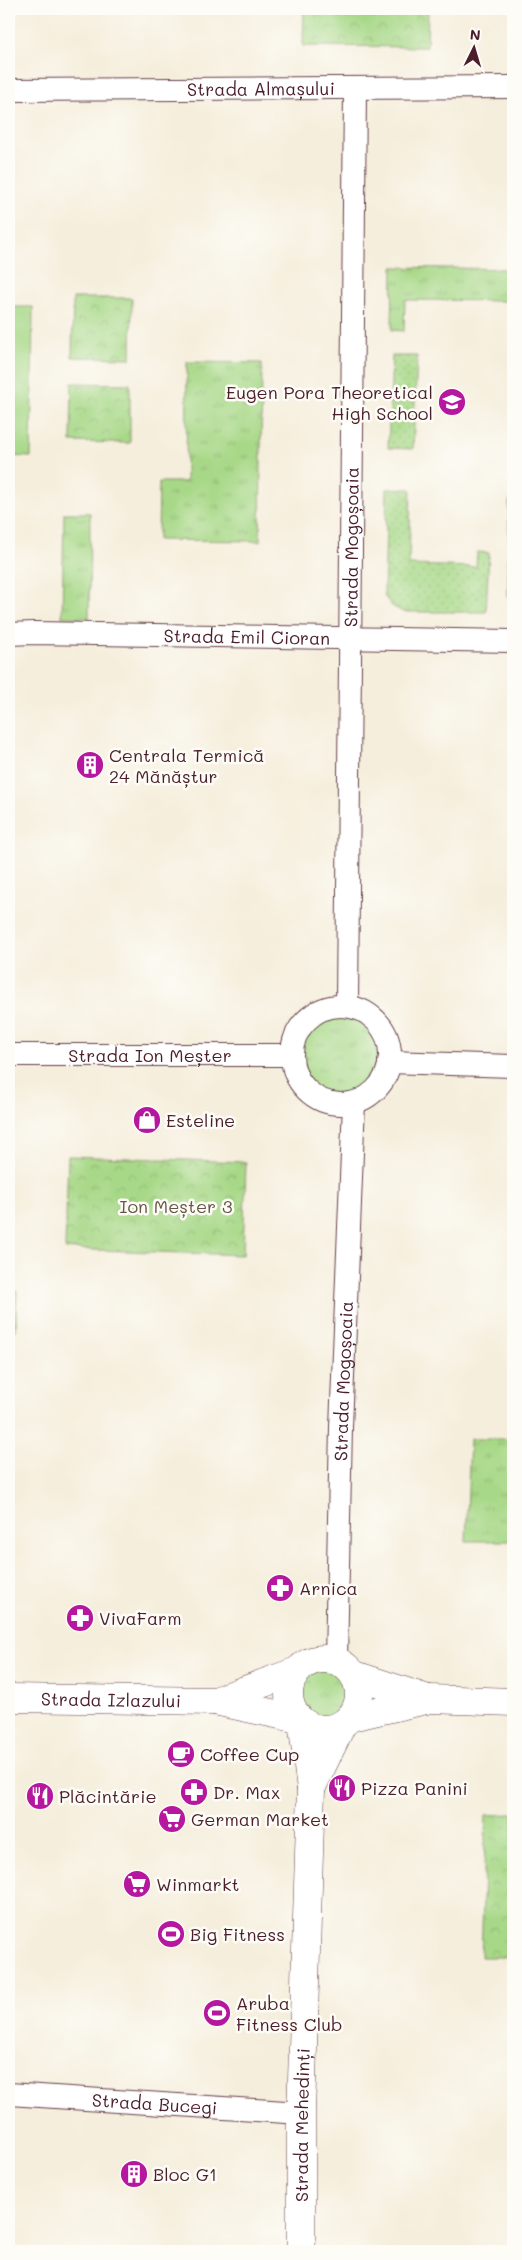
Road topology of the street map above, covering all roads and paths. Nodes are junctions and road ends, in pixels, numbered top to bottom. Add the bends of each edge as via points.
1 (513, 87) edge
2 (355, 89) junction
3 (9, 90) edge
4 (9, 634) edge
5 (351, 638) junction
6 (513, 641) edge
7 (347, 1006) junction
8 (292, 1055) junction
9 (9, 1056) edge
10 (389, 1062) junction
11 (513, 1066) edge
12 (354, 1103) junction
13 (346, 1668) junction
14 (297, 1671) junction
15 (9, 1698) edge
16 (430, 1699) junction
17 (215, 1701) junction
18 (513, 1702) edge
19 (300, 1720) junction
20 (347, 1721) junction
21 (311, 1789) junction
22 (9, 2094) edge
23 (301, 2113) junction
24 (301, 2251) edge

1 - 2 street, Strada Almașului
2 - 3 street, Strada Almașului
2 - 5 street, Strada Mogoșoaia
4 - 5 street, Strada Emil Cioran
5 - 6 street, Strada Emil Cioran
5 - 7 street, Strada Mogoșoaia
7 - 8 street via 324,1008 310,1017 294,1040
7 - 10 street via 367,1013 382,1028 390,1048
8 - 9 street, Strada Ion Meșter
8 - 12 street via 296,1074 309,1092 328,1102
10 - 11 street
10 - 12 street via 385,1078 374,1091
12 - 13 street, Strada Mogoșoaia via 341,1428
13 - 14 main road, Strada Izlazului via 319,1658
13 - 16 main road, Strada Izlazului
13 - 20 main road via 359,1686 360,1697 357,1708
14 - 17 main road, Strada Izlazului
14 - 19 main road via 289,1690 289,1700
15 - 17 main road, Strada Izlazului
16 - 18 main road, Strada Izlazului
16 - 20 main road, Strada Izlazului
17 - 19 main road, Strada Izlazului
19 - 20 main road, Strada Izlazului via 322,1729
19 - 21 main road, Strada Mehedinți
20 - 21 main road, Strada Mehedinți
21 - 23 main road, Strada Mehedinți
22 - 23 street, Strada Bucegi
23 - 24 main road, Strada Mehedinți

